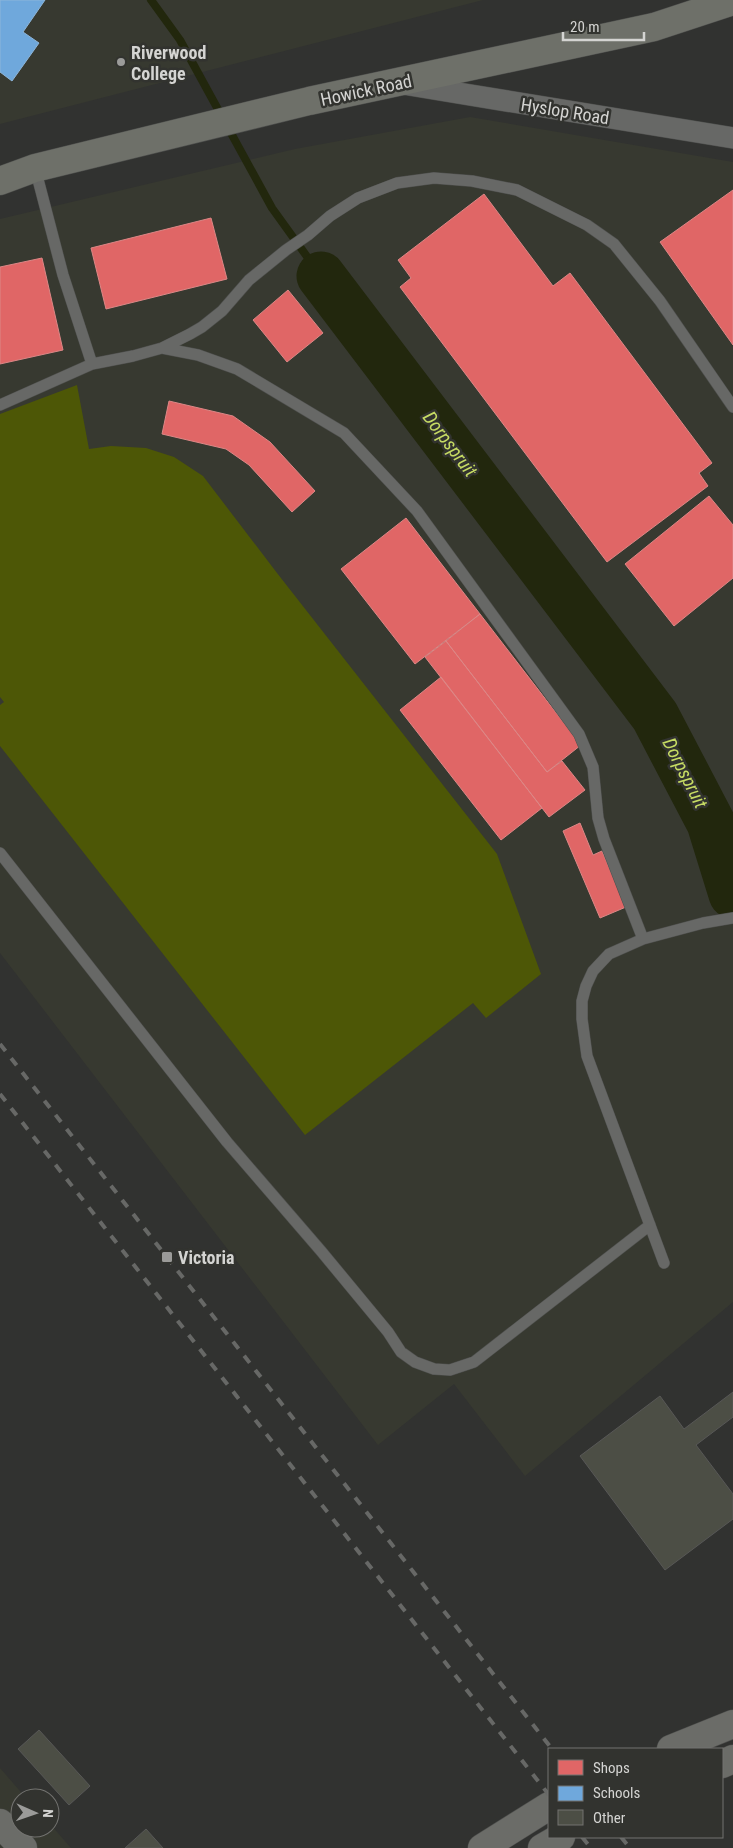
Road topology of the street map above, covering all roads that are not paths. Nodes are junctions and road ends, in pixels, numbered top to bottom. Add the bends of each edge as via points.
1 (733, 1) edge
2 (398, 83) junction
3 (733, 138) edge
4 (35, 168) junction
5 (0, 181) edge
6 (162, 348) junction
7 (92, 364) junction
8 (0, 404) edge
9 (733, 407) edge
10 (0, 853) edge
11 (733, 918) edge
12 (643, 939) junction
13 (650, 1225) junction
14 (664, 1263) dead end
15 (733, 1724) edge
16 (673, 1748) edge
17 (548, 1807) edge
18 (0, 1823) edge
19 (559, 1838) edge
20 (23, 1848) edge
21 (482, 1848) edge
22 (542, 1848) edge

1 - 2 main road, Howick Road via 654,26
2 - 3 street, Hyslop Road
2 - 4 main road, Howick Road via 309,101
4 - 5 main road, Howick Road
4 - 7 lane via 63,275
6 - 7 lane
6 - 9 lane via 202,327 222,311 249,280 358,198 397,184 434,178 472,181 517,190 587,225 614,244 660,301
6 - 12 lane via 198,355 237,369 344,433 417,511 579,734 593,767 598,818 604,839
7 - 8 lane
10 - 13 lane via 227,1142 327,1258 401,1352 415,1362 434,1369 450,1370 474,1362
11 - 12 lane
12 - 13 lane via 609,954 593,972 582,1001 582,1019 587,1056
13 - 14 lane
15 - 16 street
17 - 21 street
18 - 20 street
19 - 22 street

